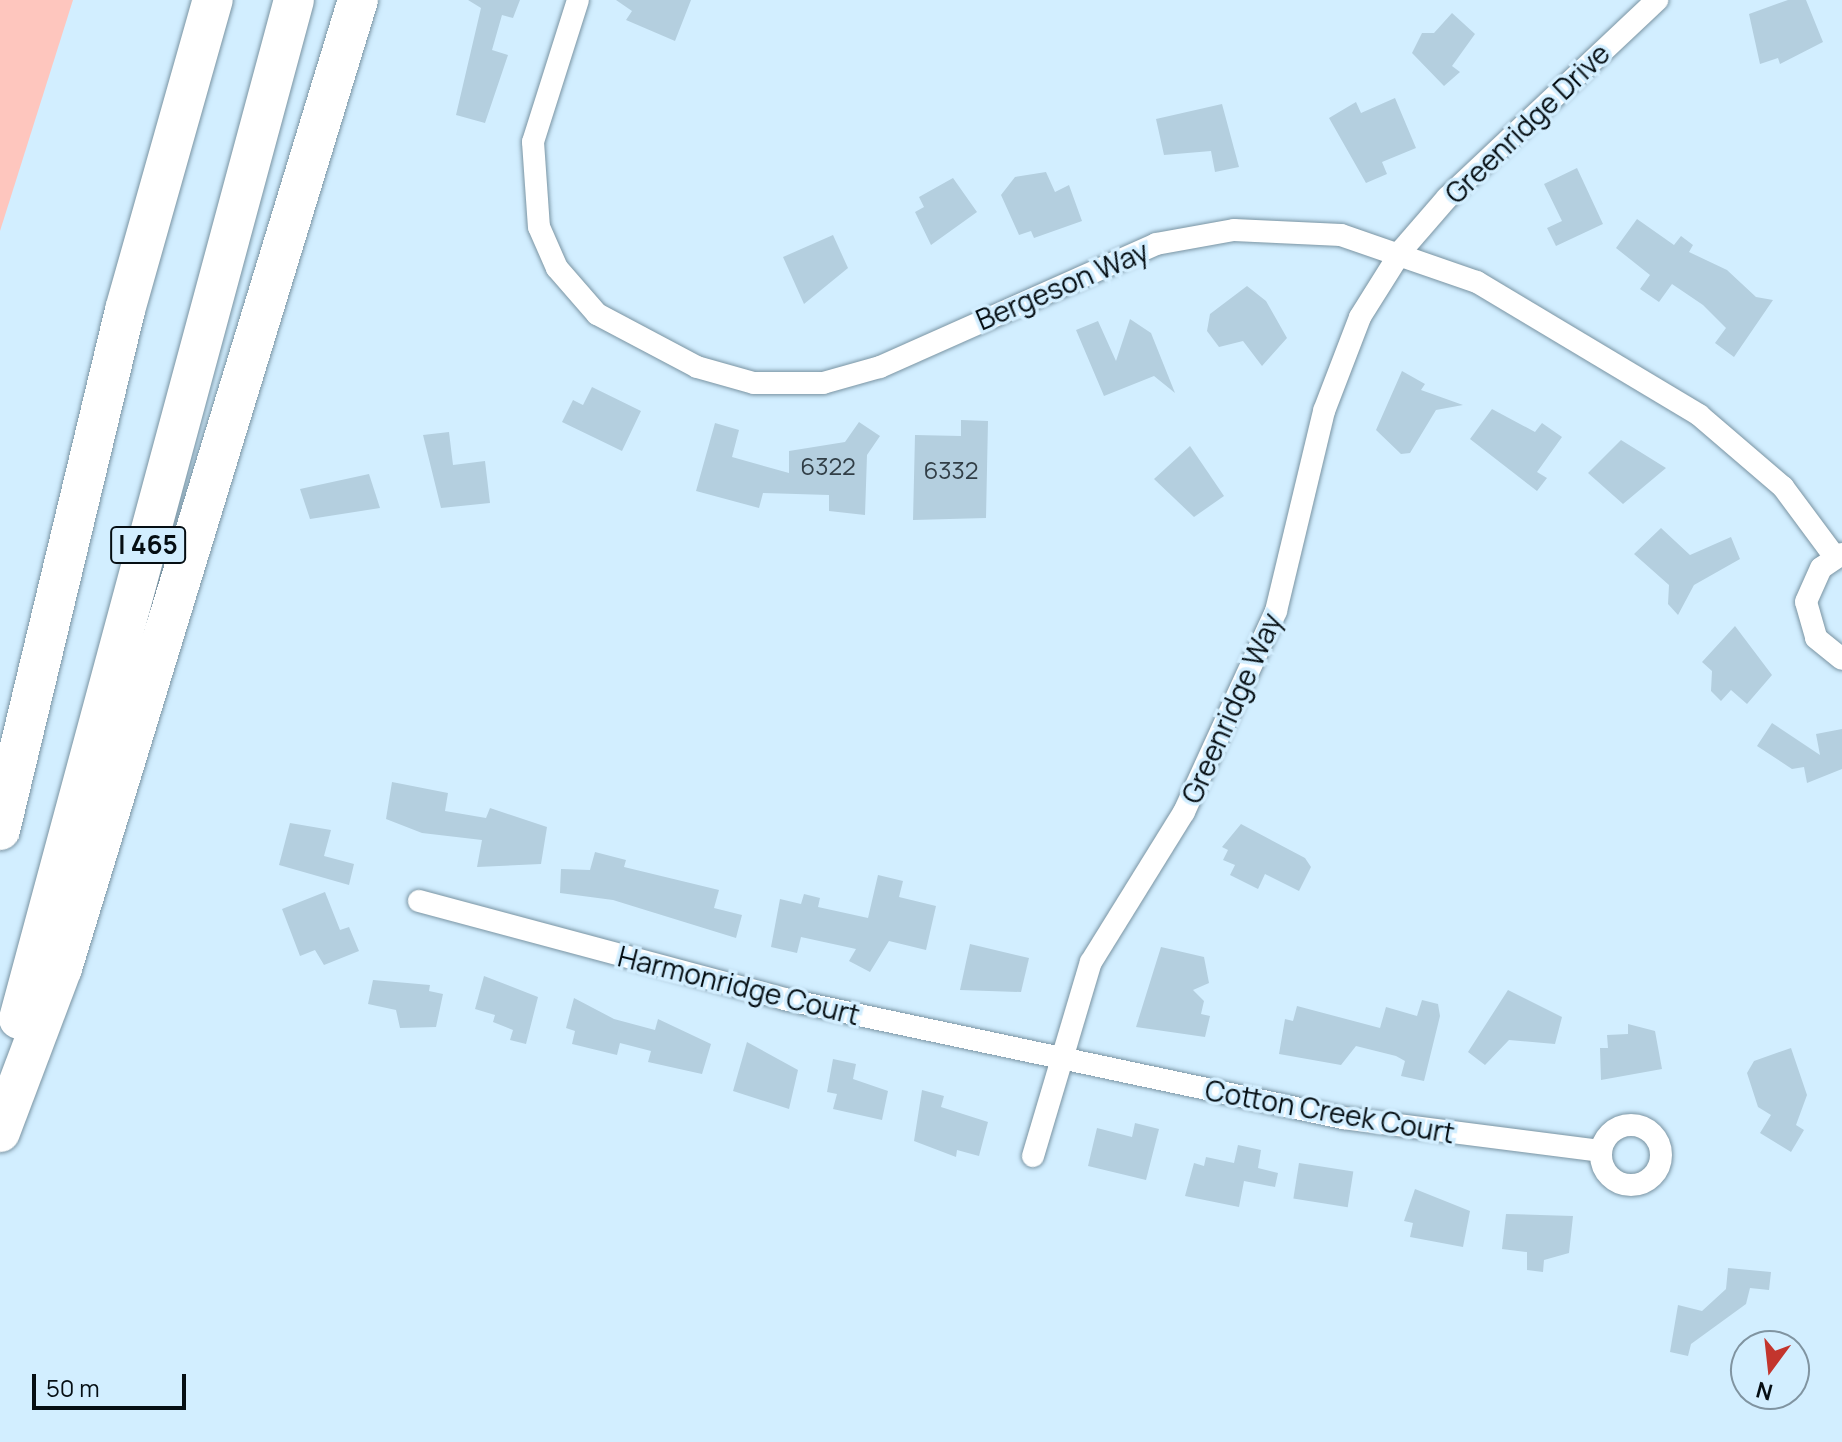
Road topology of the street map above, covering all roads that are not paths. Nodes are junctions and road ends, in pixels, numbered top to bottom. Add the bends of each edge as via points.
1 (194, 0) edge
2 (213, 0) edge
3 (294, 0) edge
4 (358, 0) edge
5 (578, 0) edge
6 (1657, 0) edge
7 (1402, 250) junction
8 (125, 310) junction
9 (1839, 555) edge
10 (1842, 659) edge
11 (0, 830) edge
12 (419, 901) dead end
13 (1061, 1058) junction
14 (0, 1089) edge
15 (0, 1132) edge
16 (1600, 1151) dead end
17 (1033, 1156) dead end

1 - 8 highway
2 - 8 highway, I 465
3 - 14 highway, I 465
4 - 15 highway via 62,968
5 - 7 street, Bergeson Way via 534,136 534,208 569,286 620,330 697,367 754,383 823,383 861,374 1119,256 1195,236 1296,230
6 - 7 street, Greenridge Drive via 1447,198
7 - 9 street, Bergeson Way via 1477,282 1699,415 1783,487
7 - 13 street, Greenridge Way via 1360,317 1331,387 1276,611 1184,812 1091,962
8 - 11 highway, I 465
9 - 10 street, Bergeson Way via 1813,578 1807,615 1816,638
12 - 13 street, Harmonridge Court via 784,999
13 - 16 street, Cotton Creek Court via 1364,1122
13 - 17 street, Greenridge Way

